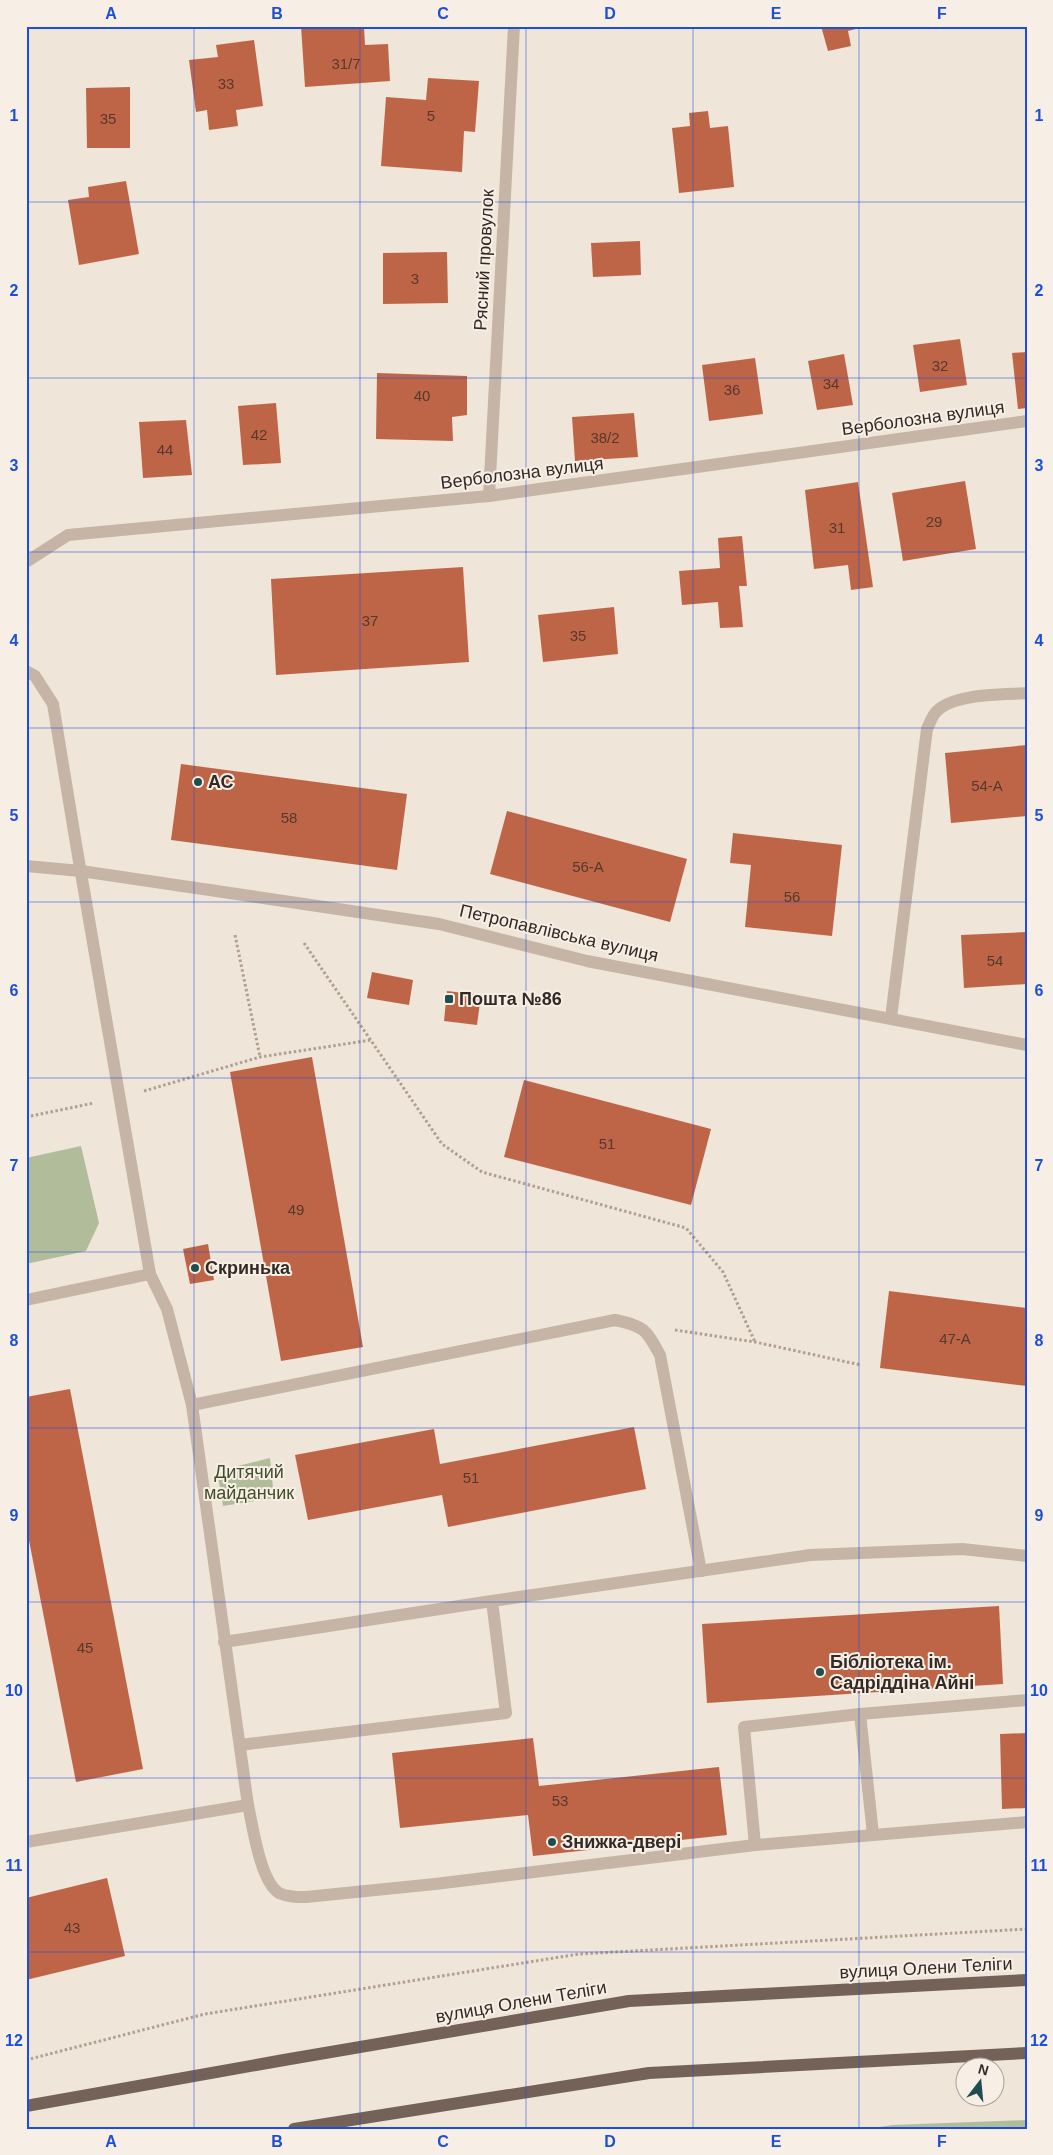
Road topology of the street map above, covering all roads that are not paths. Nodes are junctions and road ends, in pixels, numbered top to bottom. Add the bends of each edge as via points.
1 (514, 26) edge
2 (1027, 421) edge
3 (489, 496) junction
4 (26, 562) edge
5 (26, 671) edge
6 (1027, 693) edge
7 (26, 866) edge
8 (81, 871) junction
9 (892, 1018) junction
10 (1027, 1046) edge
11 (150, 1274) junction
12 (26, 1300) edge
13 (192, 1405) junction
14 (1027, 1556) edge
15 (701, 1571) junction
16 (492, 1601) junction
17 (224, 1642) junction
18 (1027, 1700) edge
19 (860, 1714) junction
20 (240, 1745) junction
21 (248, 1805) junction
22 (1027, 1822) edge
23 (873, 1834) junction
24 (26, 1842) edge
25 (755, 1845) junction
26 (1027, 1980) edge
27 (1027, 2053) edge
28 (26, 2106) edge
29 (294, 2129) edge

1 - 3 street, Рясний провулок
2 - 3 street, Верболозна вулиця
3 - 4 street, Верболозна вулиця via 68,535
5 - 8 street via 35,676 53,704
6 - 9 street via 949,702 936,712 927,729
7 - 8 street, Петропавлівська вулиця
8 - 9 street, Петропавлівська вулиця via 439,924 587,961
8 - 11 street
9 - 10 street, Петропавлівська вулиця
11 - 12 street
11 - 13 street via 167,1309
13 - 15 street via 615,1320 638,1324 650,1336 660,1355
13 - 17 street
14 - 15 street via 962,1549 810,1555
15 - 16 street
16 - 17 street
16 - 20 street via 506,1713
17 - 20 street
18 - 19 street
19 - 23 street
19 - 25 street via 744,1727
20 - 21 street
21 - 24 street
21 - 25 street via 268,1882 286,1896 306,1898
22 - 23 street
23 - 25 street
26 - 28 main road, вулиця Олени Теліги via 629,2001
27 - 29 main road via 649,2073

